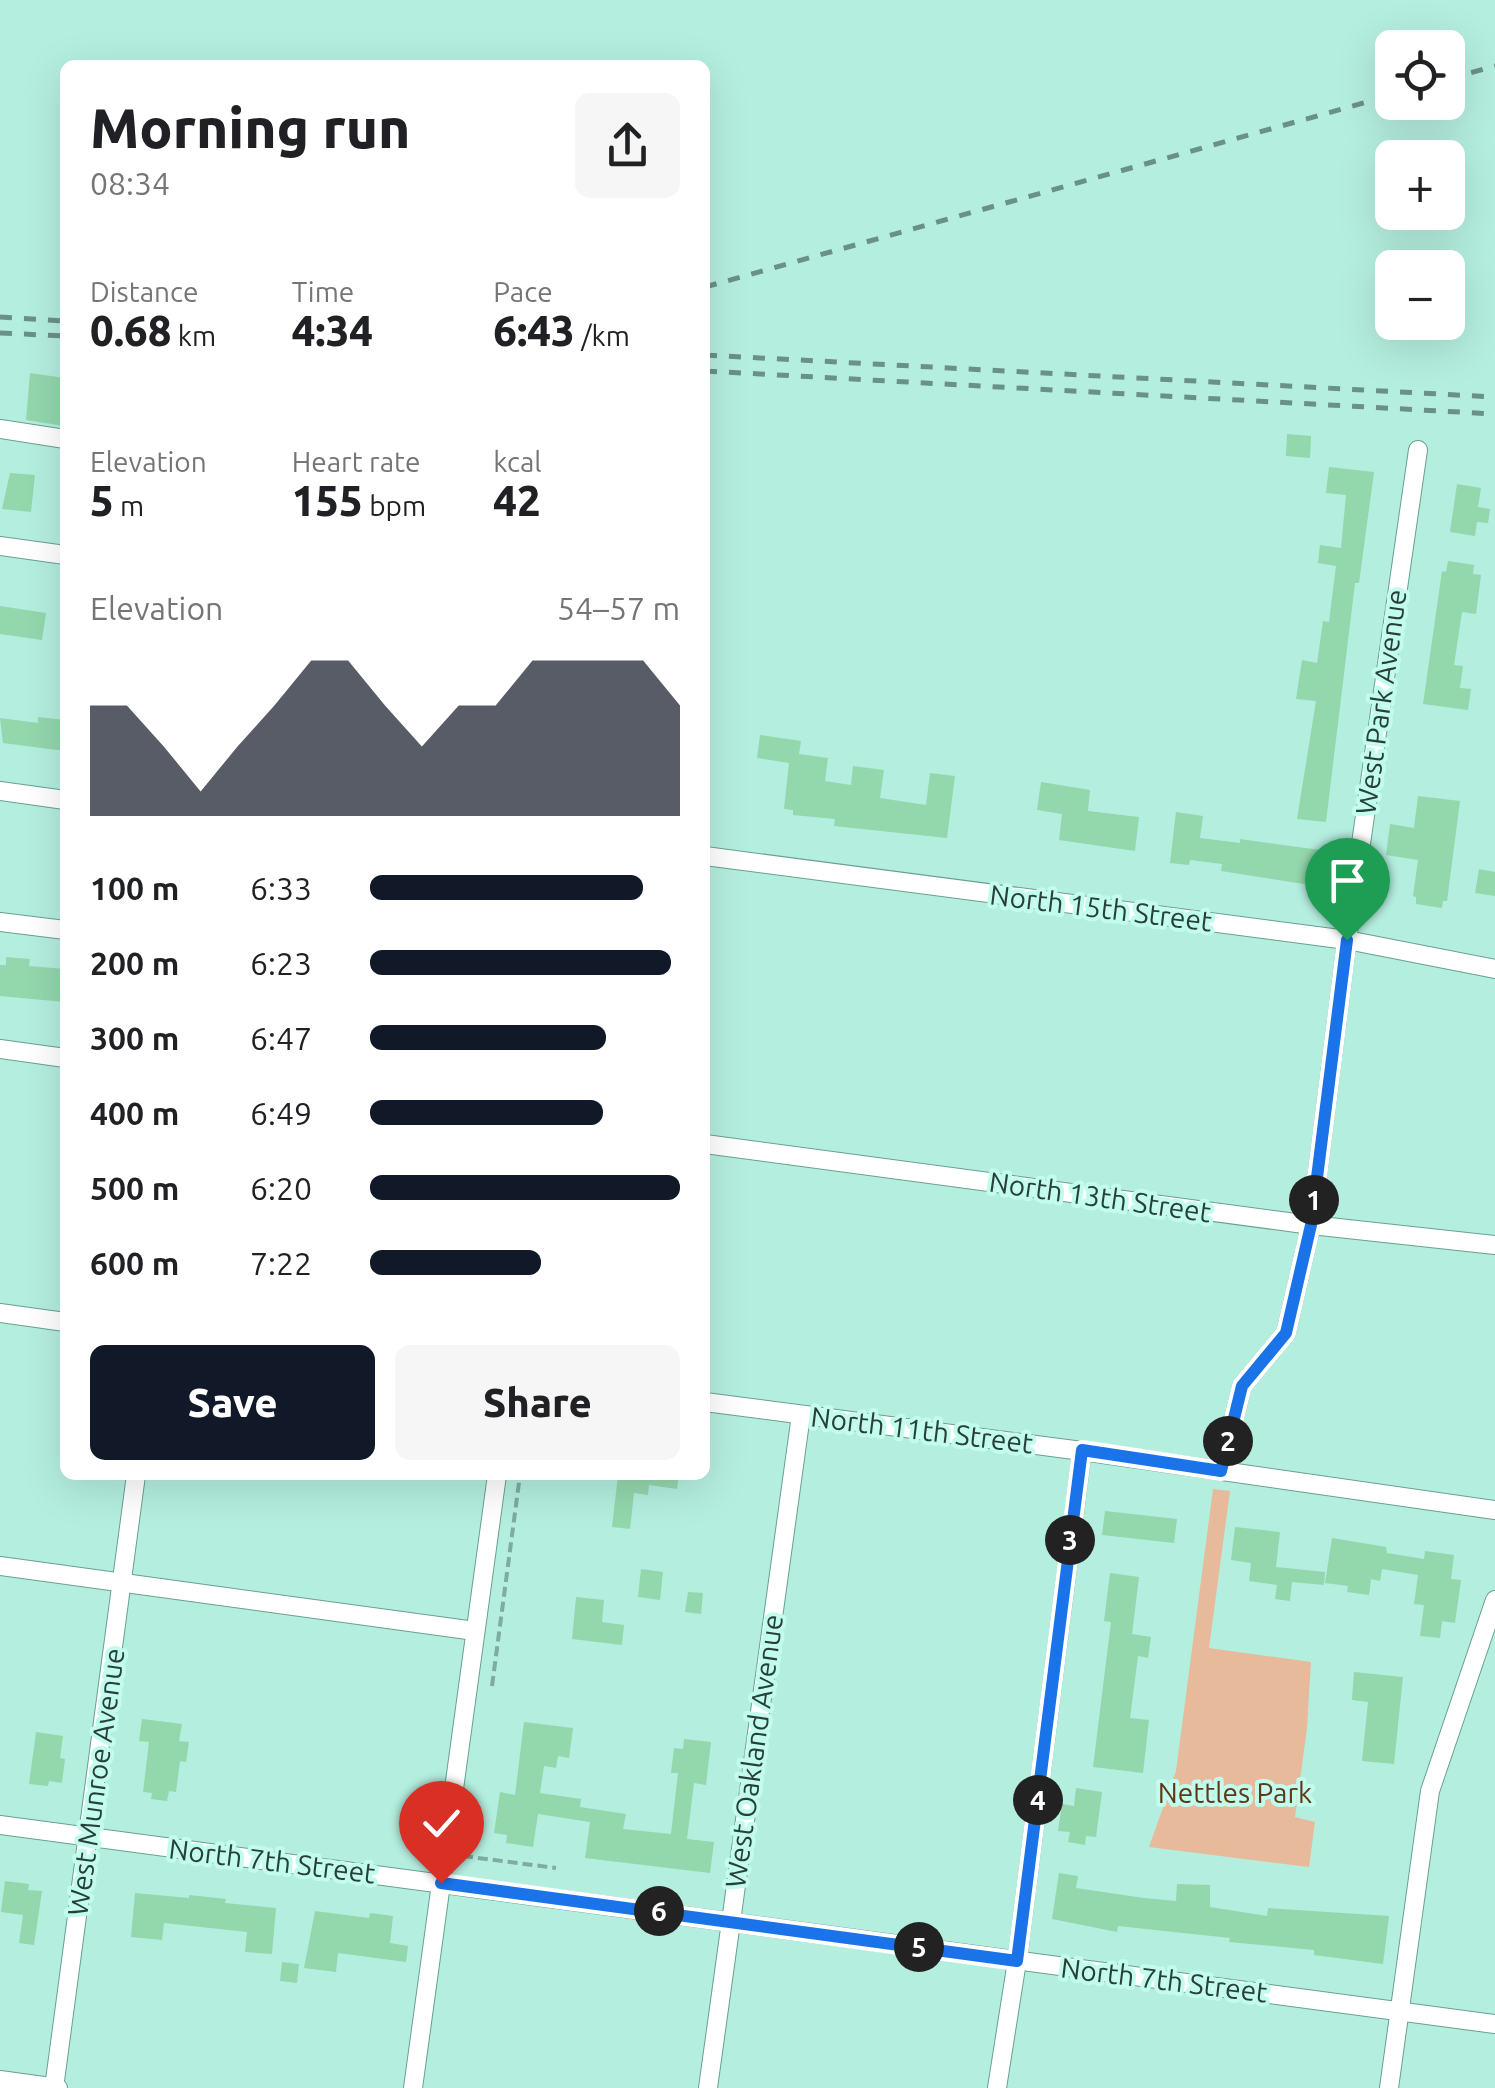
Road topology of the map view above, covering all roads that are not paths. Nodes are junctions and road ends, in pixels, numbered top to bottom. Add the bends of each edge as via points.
1 (0, 430) edge
2 (60, 438) edge
3 (1418, 450) dead end
4 (0, 546) edge
5 (60, 554) edge
6 (0, 791) edge
7 (60, 799) edge
8 (710, 857) edge
9 (0, 922) edge
10 (60, 929) edge
11 (1347, 940) junction
12 (1495, 969) edge
13 (0, 1049) edge
14 (60, 1057) edge
15 (710, 1145) edge
16 (1311, 1225) junction
17 (1495, 1246) edge
18 (0, 1312) edge
19 (60, 1321) edge
20 (710, 1403) edge
21 (800, 1414) junction
22 (1082, 1450) junction
23 (1221, 1471) junction
24 (135, 1480) edge
25 (496, 1480) edge
26 (1495, 1510) edge
27 (0, 1566) edge
28 (122, 1582) junction
29 (1495, 1600) edge
30 (475, 1631) junction
31 (0, 1825) edge
32 (89, 1838) junction
33 (441, 1883) junction
34 (730, 1920) junction
35 (1017, 1961) junction
36 (1399, 2010) junction
37 (1495, 2024) edge
38 (0, 2080) edge
39 (55, 2088) edge
40 (413, 2088) edge
41 (708, 2088) edge
42 (997, 2088) edge
43 (1389, 2088) edge

1 - 2 street
3 - 11 street, West Park Avenue
4 - 5 street
6 - 7 street
8 - 11 street, North 15th Street
9 - 10 street
11 - 12 street, North 15th Street
11 - 16 street, West Park Avenue
13 - 14 street
15 - 16 street, North 13th Street
16 - 17 street, North 13th Street
16 - 23 street, West Park Avenue via 1286,1333 1242,1386
18 - 19 street
20 - 21 street, North 11th Street
21 - 22 street, North 11th Street
21 - 34 street, West Oakland Avenue
22 - 23 street, North 11th Street
22 - 35 street
23 - 26 street, North 11th Street
24 - 28 street, West Munroe Avenue
25 - 30 street
27 - 28 street
28 - 30 street
28 - 32 street, West Munroe Avenue
29 - 36 street via 1430,1791
30 - 33 street
31 - 32 street, North 7th Street
32 - 33 street, North 7th Street
32 - 39 street, West Munroe Avenue
33 - 34 street, North 7th Street
33 - 40 street
34 - 35 street, North 7th Street
34 - 41 street, West Oakland Avenue
35 - 36 street, North 7th Street
35 - 42 street
36 - 37 street, North 7th Street
36 - 43 street
38 - 39 street

